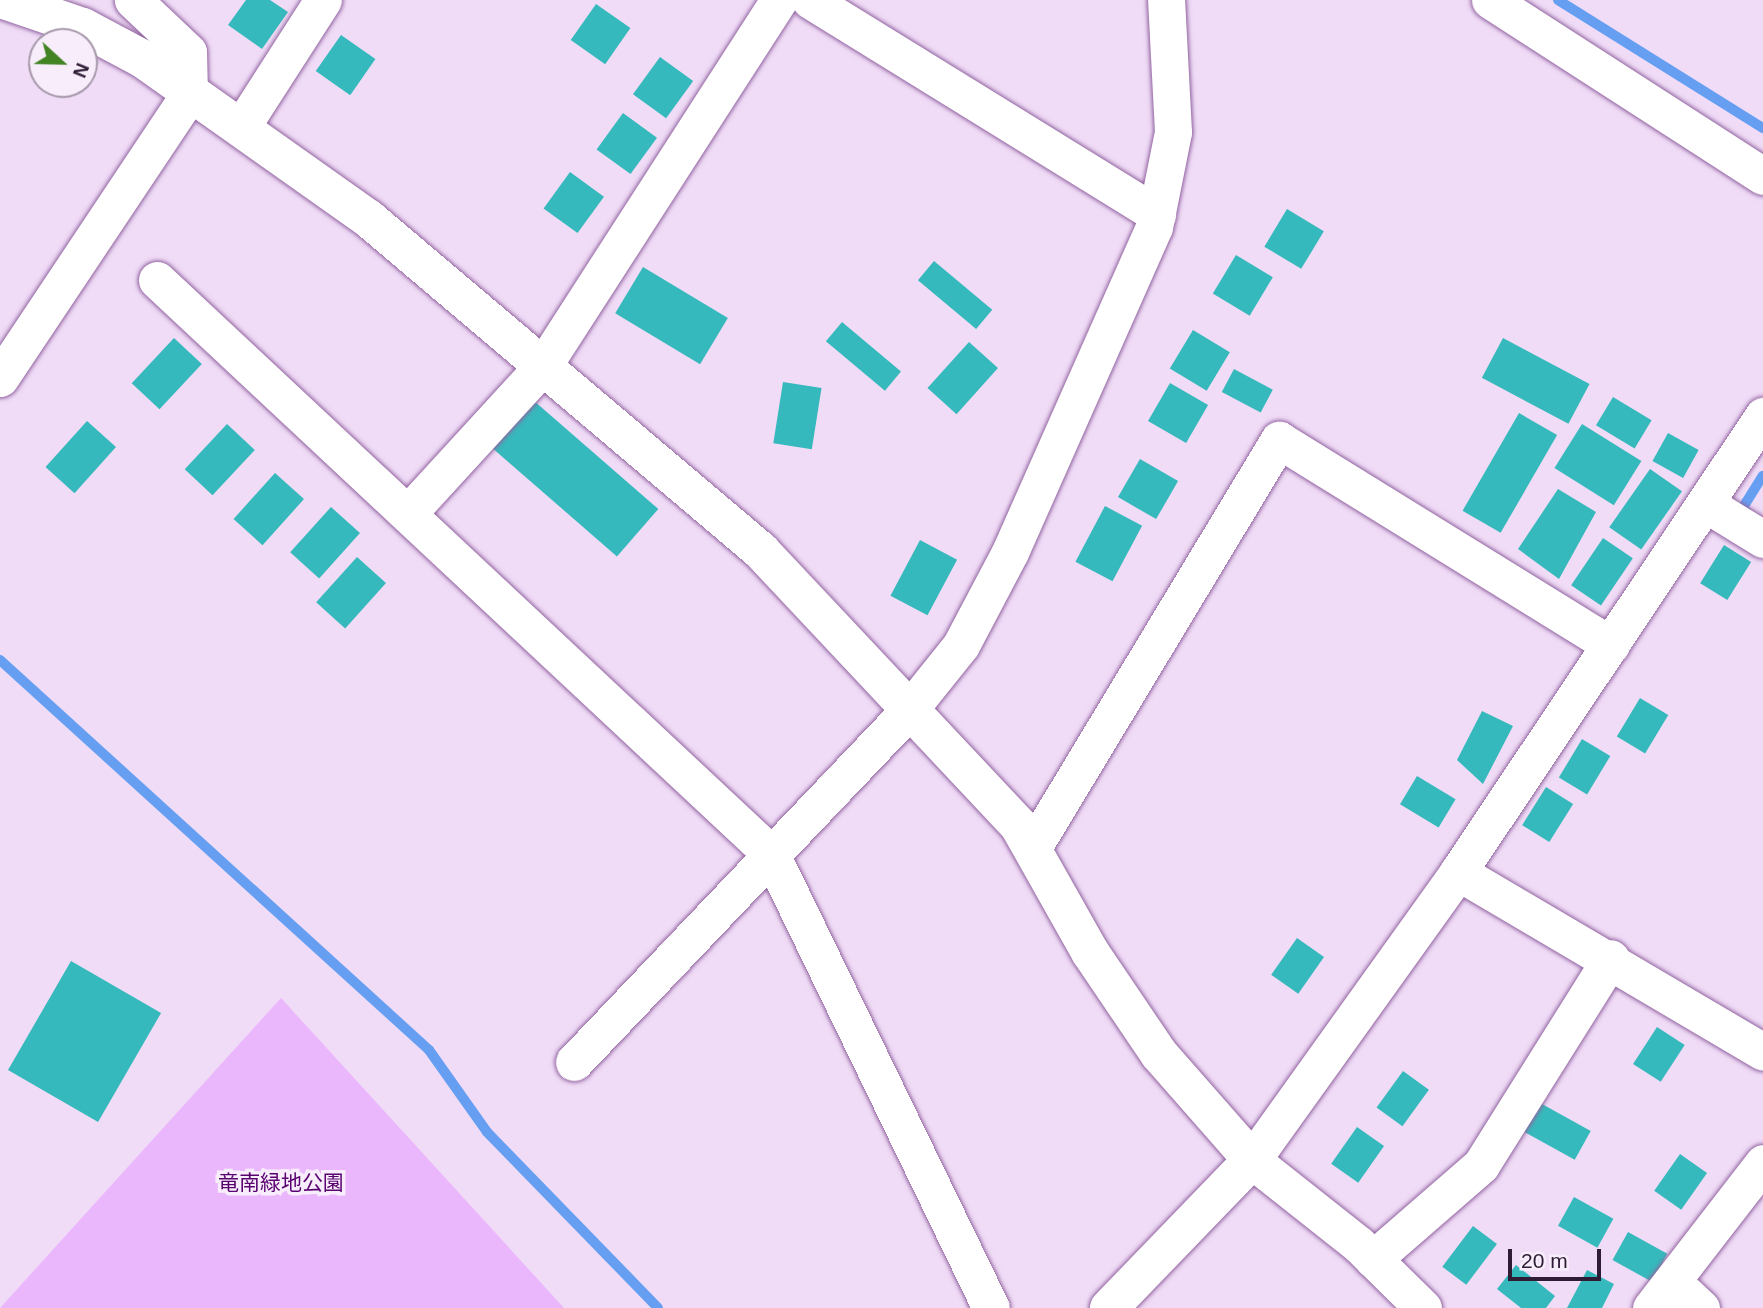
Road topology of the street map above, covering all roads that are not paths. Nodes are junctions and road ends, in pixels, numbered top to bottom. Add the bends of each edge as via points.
1 (4, 0) edge
2 (133, 0) edge
3 (323, 0) edge
4 (779, 0) edge
5 (810, 0) edge
6 (1166, 0) edge
7 (1490, 0) edge
8 (189, 95) junction
9 (242, 126) junction
10 (1763, 176) edge
11 (1157, 214) junction
12 (157, 281) dead end
13 (543, 366) junction
14 (0, 379) edge
15 (1763, 416) edge
16 (1706, 504) junction
17 (410, 511) junction
18 (1763, 539) edge
19 (1611, 645) junction
20 (909, 710) junction
21 (1032, 849) junction
22 (771, 854) junction
23 (1458, 872) junction
24 (1611, 958) junction
25 (1763, 1052) edge
26 (573, 1062) dead end
27 (1252, 1160) junction
28 (1763, 1163) edge
29 (1373, 1259) junction
30 (1662, 1295) edge
31 (990, 1308) edge
32 (1109, 1308) edge
33 (1423, 1308) edge
34 (1701, 1308) edge

1 - 8 street via 83,27 143,59
2 - 8 street via 188,52
3 - 9 street
4 - 13 street
5 - 11 street
6 - 11 street via 1173,132
7 - 10 street
8 - 9 street
8 - 14 street
9 - 13 street via 369,219
11 - 20 street via 1115,323 1010,552 961,645
12 - 17 street
13 - 17 street
13 - 20 street via 761,551
15 - 16 street
16 - 18 street
16 - 19 street
17 - 22 street
19 - 21 street via 1279,440
19 - 23 street
20 - 21 street via 1019,826
20 - 22 street
21 - 27 street via 1090,952 1159,1054
22 - 26 street
22 - 31 street
23 - 24 street
23 - 27 street
24 - 25 street
24 - 29 street via 1481,1165
27 - 29 street
27 - 32 street
28 - 30 street
29 - 33 street
30 - 34 street

